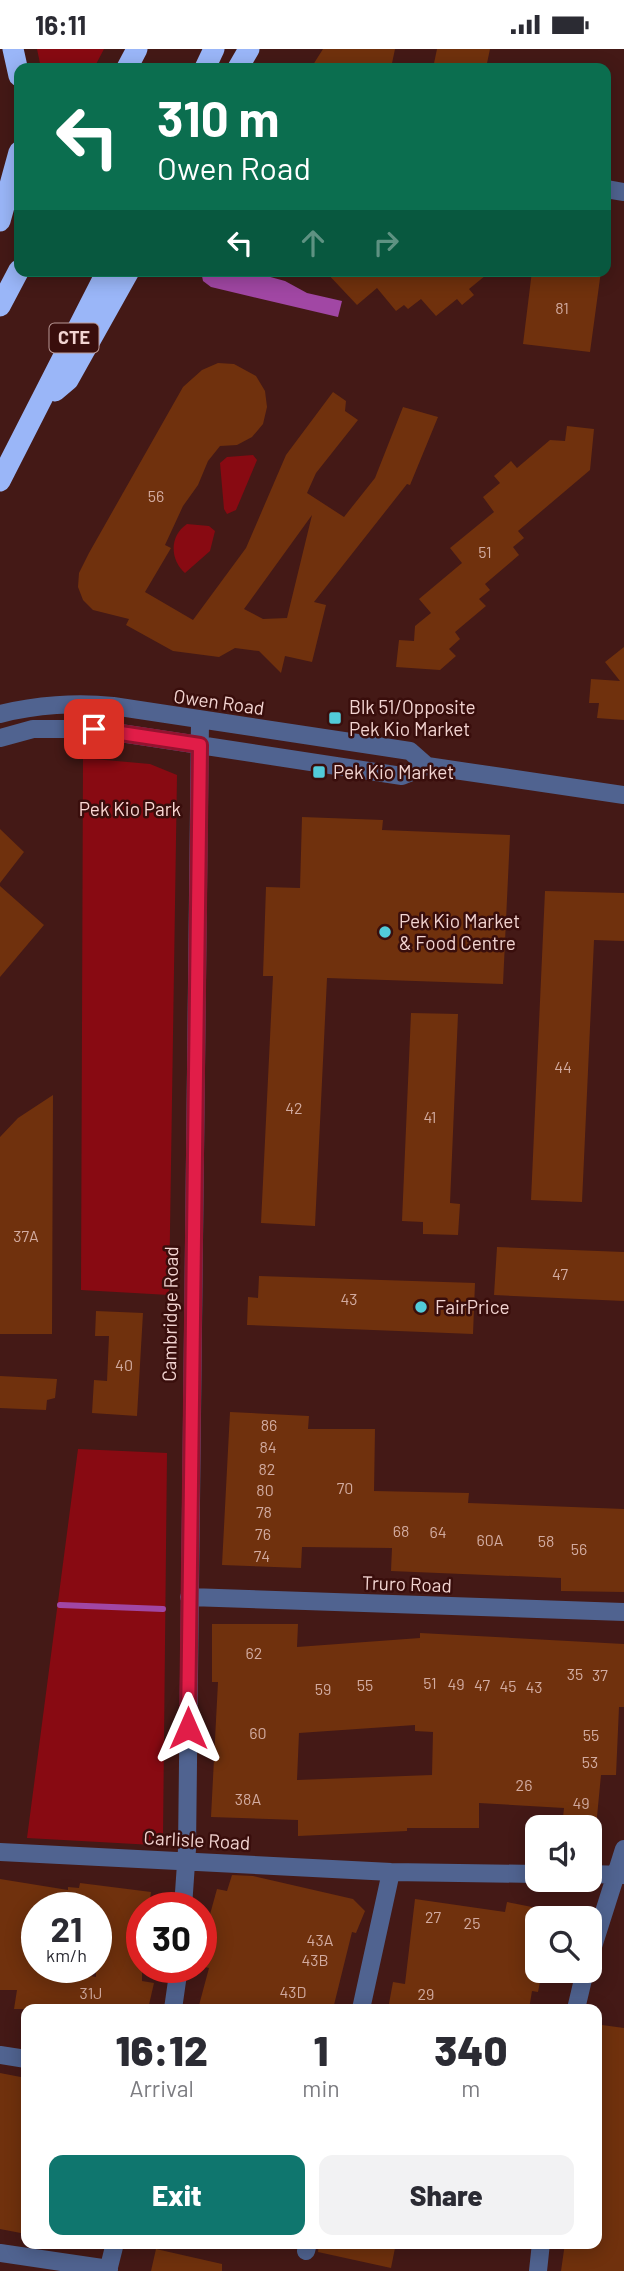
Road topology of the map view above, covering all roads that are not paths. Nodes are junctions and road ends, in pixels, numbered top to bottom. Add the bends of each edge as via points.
1 (14, 170) edge
2 (0, 222) edge
3 (15, 277) edge
4 (104, 277) edge
5 (126, 277) edge
6 (0, 306) edge
7 (40, 404) junction
8 (0, 481) edge
9 (0, 714) edge
10 (200, 721) junction
11 (0, 738) edge
12 (200, 745) junction
13 (427, 766) junction
14 (624, 795) edge
15 (189, 1597) junction
16 (624, 1612) edge
17 (624, 1849) edge
18 (0, 1852) edge
19 (187, 1860) junction
20 (391, 1872) junction
21 (525, 1874) edge
22 (619, 1875) edge
23 (184, 1892) edge
24 (602, 1922) edge
25 (177, 1983) edge
26 (582, 1983) edge
27 (174, 2004) edge
28 (362, 2004) edge
29 (577, 2004) edge
30 (0, 2055) edge
31 (21, 2058) edge
32 (114, 2249) edge
33 (540, 2249) edge
34 (0, 2253) edge
35 (109, 2270) edge
36 (538, 2271) edge

1 - 2 highway
3 - 6 highway
4 - 7 highway, CTE
5 - 7 highway via 68,380
7 - 8 highway, CTE
9 - 10 street, Owen Road via 93,704
10 - 12 street, Cambridge Road
10 - 13 street, Owen Road via 410,751
11 - 12 street, Owen Road via 33,729 94,729
12 - 13 street, Owen Road via 402,776
12 - 15 street, Cambridge Road
13 - 14 street, Owen Road
15 - 16 street, Truro Road
15 - 19 street, Cambridge Road
17 - 22 street
18 - 19 street, Carlisle Road
19 - 20 street, Carlisle Road
19 - 23 street, Cambridge Road
20 - 21 street, Carlisle Road
20 - 28 street
22 - 24 street
25 - 27 street
26 - 29 street
30 - 31 street
32 - 35 street
33 - 36 street
34 - 35 street

